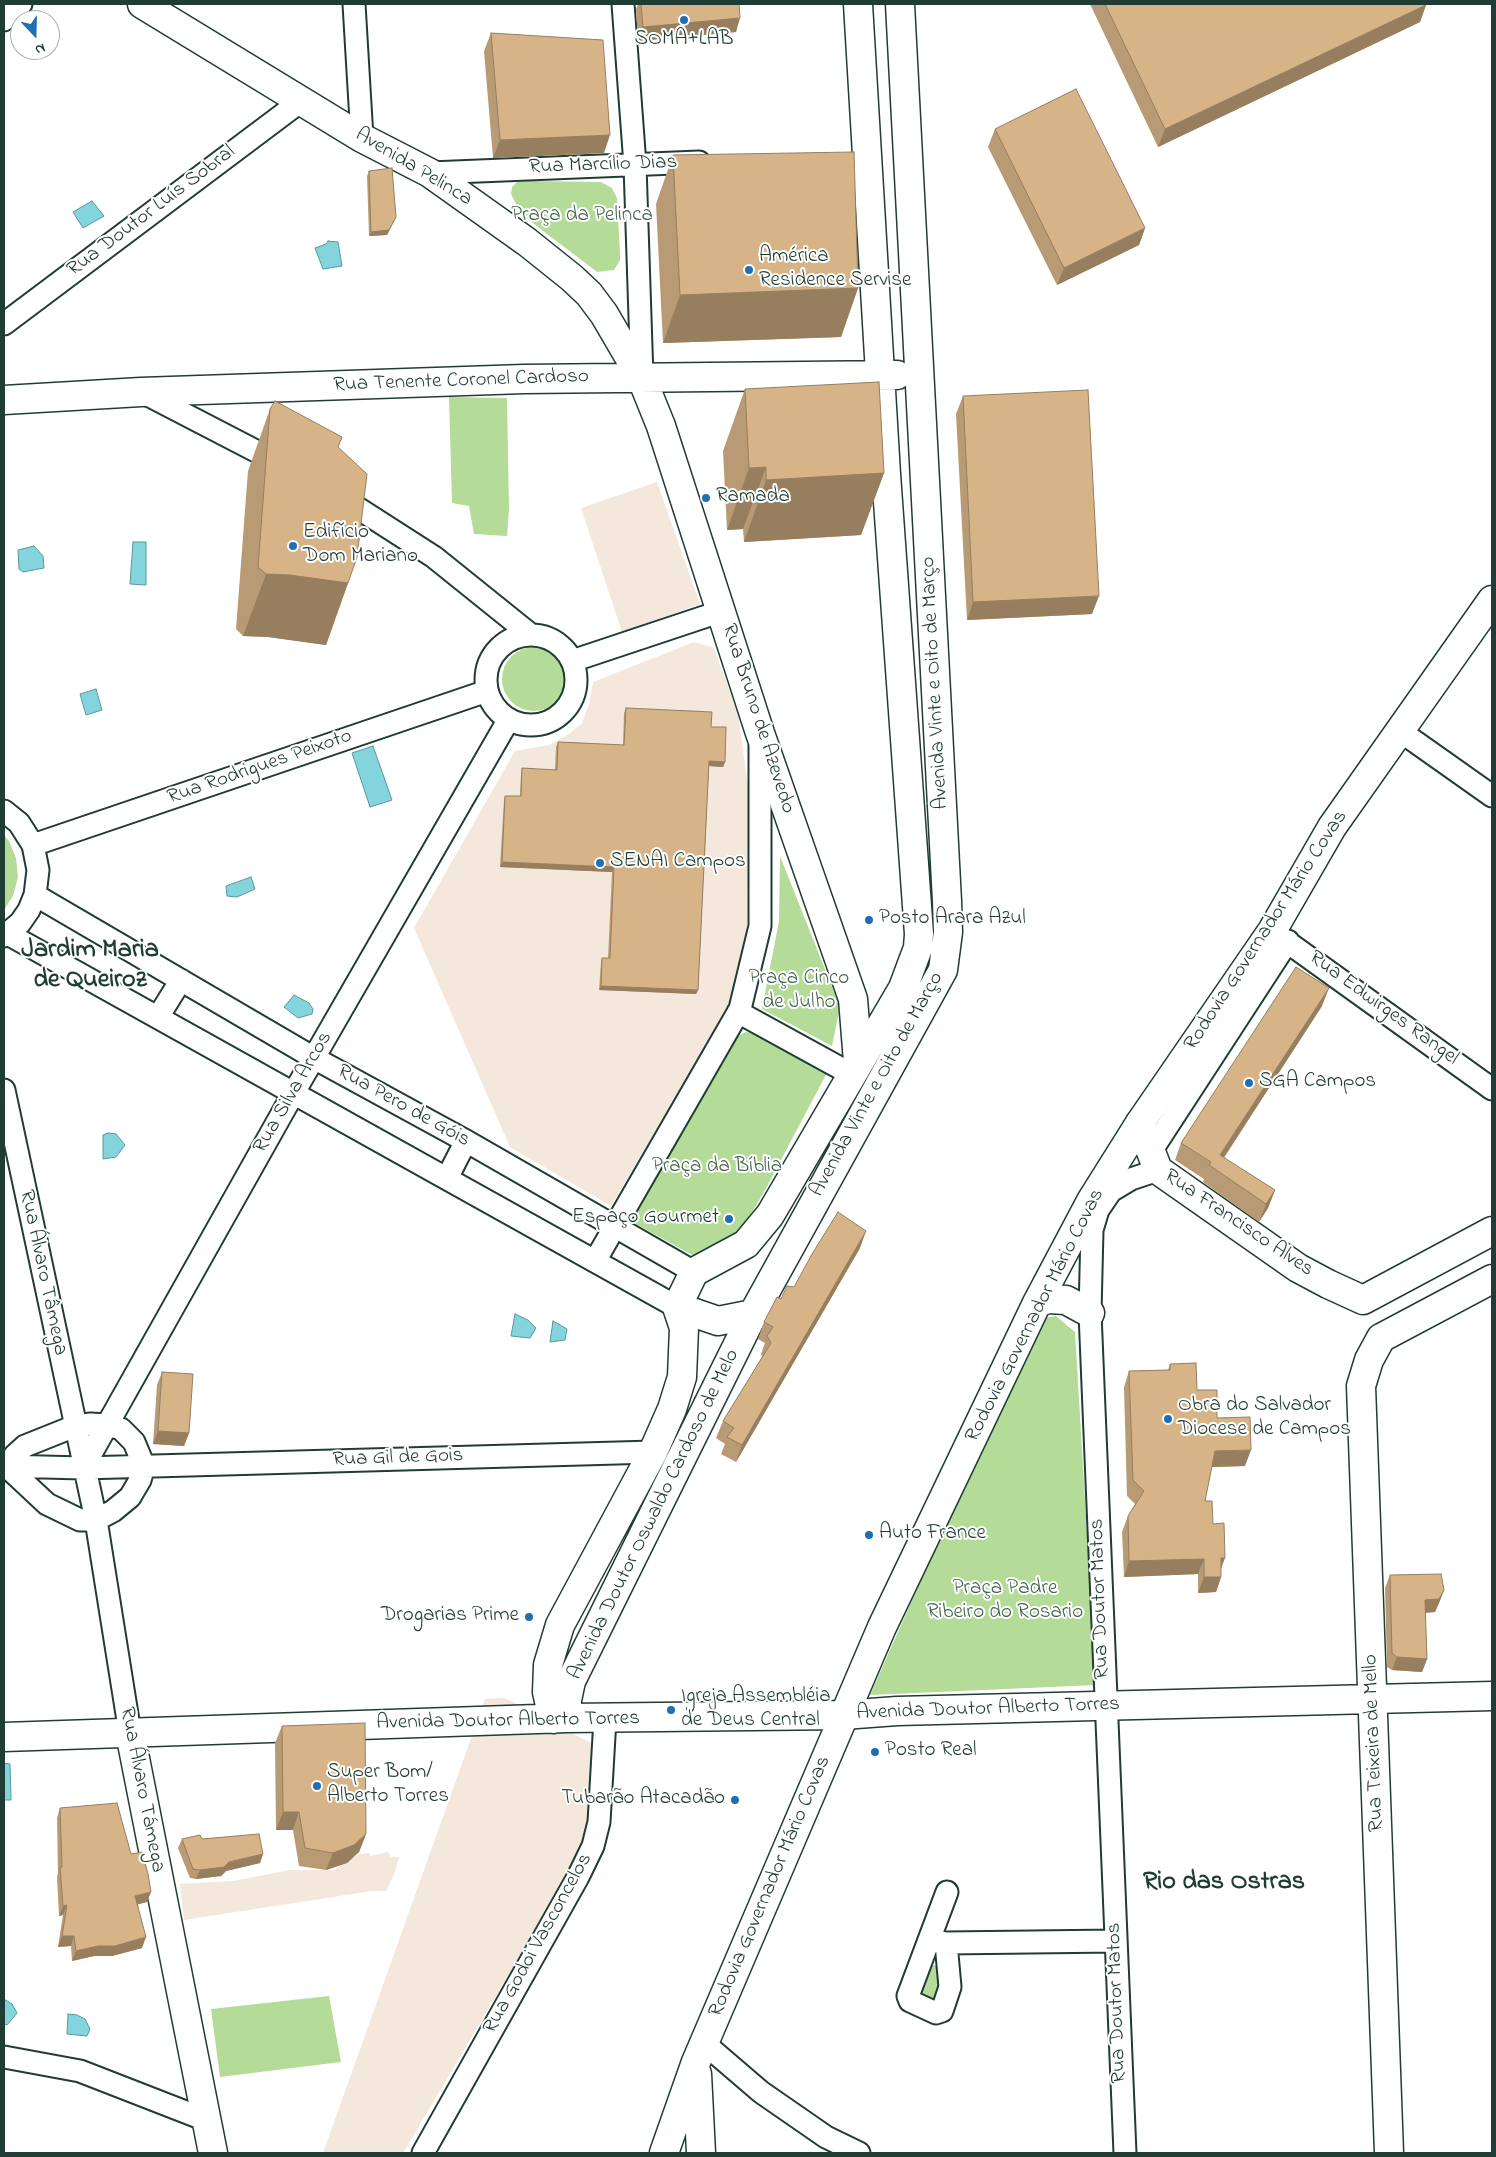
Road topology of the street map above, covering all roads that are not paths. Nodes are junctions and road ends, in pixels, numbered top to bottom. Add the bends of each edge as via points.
1 (21, 4) edge
2 (142, 4) edge
3 (354, 4) edge
4 (623, 4) edge
5 (858, 4) edge
6 (900, 4) edge
7 (4, 20) edge
8 (301, 101) junction
9 (362, 138) junction
10 (722, 161) edge
11 (635, 165) junction
12 (430, 174) junction
13 (4, 324) edge
14 (918, 374) junction
15 (880, 376) junction
16 (642, 379) junction
17 (141, 392) junction
18 (4, 400) edge
19 (297, 472) edge
20 (322, 486) edge
21 (1492, 600) edge
22 (722, 611) junction
23 (531, 635) junction
24 (572, 661) junction
25 (487, 691) junction
26 (508, 719) junction
27 (1400, 731) junction
28 (760, 733) junction
29 (1492, 796) edge
30 (4, 811) edge
31 (33, 845) junction
32 (913, 848) junction
33 (35, 895) junction
34 (947, 901) junction
35 (1280, 936) junction
36 (12, 938) edge
37 (181, 980) junction
38 (738, 1012) junction
39 (158, 1017) junction
40 (314, 1058) junction
41 (855, 1068) junction
42 (1492, 1089) edge
43 (4, 1090) edge
44 (293, 1094) junction
45 (1140, 1123) junction
46 (466, 1141) junction
47 (1154, 1161) junction
48 (447, 1178) junction
49 (615, 1227) junction
50 (1492, 1231) edge
51 (595, 1261) junction
52 (694, 1272) junction
53 (1492, 1279) edge
54 (1363, 1300) junction
55 (1037, 1303) junction
56 (677, 1306) junction
57 (1090, 1313) junction
58 (753, 1314) junction
59 (1381, 1338) junction
60 (107, 1425) junction
61 (75, 1426) junction
62 (653, 1452) junction
63 (5, 1465) edge
64 (144, 1466) junction
65 (83, 1468) junction
66 (96, 1520) junction
67 (1492, 1696) edge
68 (1373, 1700) junction
69 (1105, 1706) junction
70 (843, 1714) junction
71 (560, 1719) junction
72 (605, 1719) junction
73 (130, 1733) junction
74 (4, 1737) edge
75 (947, 1892) dead end
76 (1116, 1941) junction
77 (701, 2053) junction
78 (4, 2057) edge
79 (206, 2120) junction
80 (213, 2153) edge
81 (423, 2153) edge
82 (664, 2153) edge
83 (701, 2153) edge
84 (859, 2153) edge
85 (1125, 2153) edge
86 (1389, 2153) edge

1 - 7 street
2 - 8 main road, Avenida Pelinca
3 - 9 street
4 - 11 street
5 - 15 main road, Avenida Vinte e Oito de Março via 857,154
6 - 14 main road, Avenida Vinte e Oito de Março
8 - 9 main road, Avenida Pelinca
8 - 13 street, Rua Doutor Luís Sobral
9 - 12 main road, Avenida Pelinca
10 - 11 street, Rua Marcílio Dias
11 - 12 street, Rua Marcílio Dias
11 - 16 street
12 - 16 main road, Avenida Pelinca via 527,242 589,294
14 - 15 main road, Rua Tenente Coronel Cardoso
14 - 34 main road, Avenida Vinte e Oito de Março
15 - 16 main road, Rua Tenente Coronel Cardoso
15 - 32 main road, Avenida Vinte e Oito de Março
16 - 17 main road, Rua Tenente Coronel Cardoso via 544,379
16 - 22 main road, Rua Bruno de Azevedo via 661,426
17 - 18 main road, Rua Tenente Coronel Cardoso
17 - 19 street
20 - 23 street via 434,557
21 - 27 main road, Rodovia Governador Mário Covas
22 - 24 street
22 - 28 main road, Rua Bruno de Azevedo
23 - 24 street via 548,638 562,647
23 - 25 street via 511,640 495,653 487,671
24 - 26 street via 577,680 573,698 562,714 546,723 526,725
25 - 26 street via 495,707
25 - 31 street, Rua Rodrigues Peixoto
26 - 40 street, Rua Silva Arcos
27 - 29 street
27 - 35 main road, Rodovia Governador Mário Covas via 1332,827
28 - 38 street via 760,926
28 - 41 main road, Rua Bruno de Azevedo via 852,998
30 - 31 street via 19,823
31 - 33 street via 38,870
32 - 34 main road via 926,845 936,849
32 - 41 main road, Avenida Vinte e Oito de Março via 920,934 918,948 903,988
33 - 36 street
33 - 37 street, Rua Pero de Góis
34 - 58 main road, Avenida Vinte e Oito de Março via 948,932 943,970
35 - 42 street, Rua Edwirges Rangel
35 - 45 main road, Rodovia Governador Mário Covas
35 - 47 street
36 - 39 street, Rua Pero de Góis
37 - 39 street
37 - 40 street, Rua Pero de Góis
38 - 41 street
38 - 49 street
39 - 44 street, Rua Pero de Góis
40 - 44 street, Rua Silva Arcos
40 - 46 street, Rua Pero de Góis
41 - 52 main road via 770,1215 746,1244
43 - 61 street, Rua Álvaro Tâmega
44 - 48 street, Rua Pero de Góis
44 - 60 street, Rua Silva Arcos
45 - 47 main road, Rua Francisco Alves
45 - 55 main road, Rodovia Governador Mário Covas via 1091,1201
46 - 48 street
46 - 49 street, Rua Pero de Góis
47 - 54 main road, Rua Francisco Alves via 1298,1268
47 - 57 street, Rua Doutor Matos via 1111,1191 1098,1210 1092,1230
48 - 51 street, Rua Pero de Góis
49 - 51 street
49 - 52 street, Rua Pero de Góis
50 - 54 main road
51 - 56 street, Rua Pero de Góis
52 - 56 main road
53 - 59 main road
54 - 59 main road via 1372,1328
55 - 57 main road via 1048,1299 1066,1300
55 - 70 main road, Rodovia Governador Mário Covas
56 - 58 main road via 718,1321
56 - 62 main road, Avenida Doutor Oswaldo Cardoso de Melo via 684,1328 682,1377
57 - 69 street, Rua Doutor Matos
58 - 71 main road, Avenida Doutor Oswaldo Cardoso de Melo via 571,1680
59 - 68 main road, Rua Teixeira de Mello via 1369,1360 1361,1386
60 - 61 street
60 - 64 street via 120,1429 134,1442
60 - 65 street, Rua Silva Arcos
61 - 63 street via 25,1446
61 - 65 street, Rua Álvaro Támega
62 - 64 street, Rua Gil de Gois
62 - 71 main road, Avenida Doutor Oswaldo Cardoso de Melo via 560,1625 548,1665 547,1692
63 - 65 street, Rua Gil de Gois
63 - 66 street via 48,1504 80,1520
64 - 65 street, Rua Gil de Gois
64 - 66 street via 130,1497
65 - 66 street, Rua Álvaro Támega
66 - 73 street, Rua Álvaro Támega
67 - 68 main road, Avenida Doutor Alberto Torres
68 - 69 main road, Avenida Doutor Alberto Torres
68 - 86 main road, Rua Teixeira de Mello
69 - 70 main road, Avenida Doutor Alberto Torres
69 - 76 street, Rua Doutor Matos
70 - 72 main road, Avenida Doutor Alberto Torres
70 - 77 main road, Rodovia Governador Mário Covas
71 - 72 main road, Avenida Doutor Alberto Torres
71 - 73 main road, Avenida Doutor Alberto Torres
72 - 81 street, Rua Godoi Vasconcelos via 599,1822 593,1846
73 - 74 main road, Avenida Doutor Alberto Torres
73 - 79 main road, Rua Álvaro Támega
75 - 76 street via 938,1942
76 - 85 street, Rua Doutor Matos
77 - 82 main road, Rodovia Governador Mário Covas
77 - 83 main road, Rodovia Governador Mário Covas
77 - 84 street via 826,2137
78 - 79 street via 80,2071
79 - 80 main road, Rua Álvaro Támega

